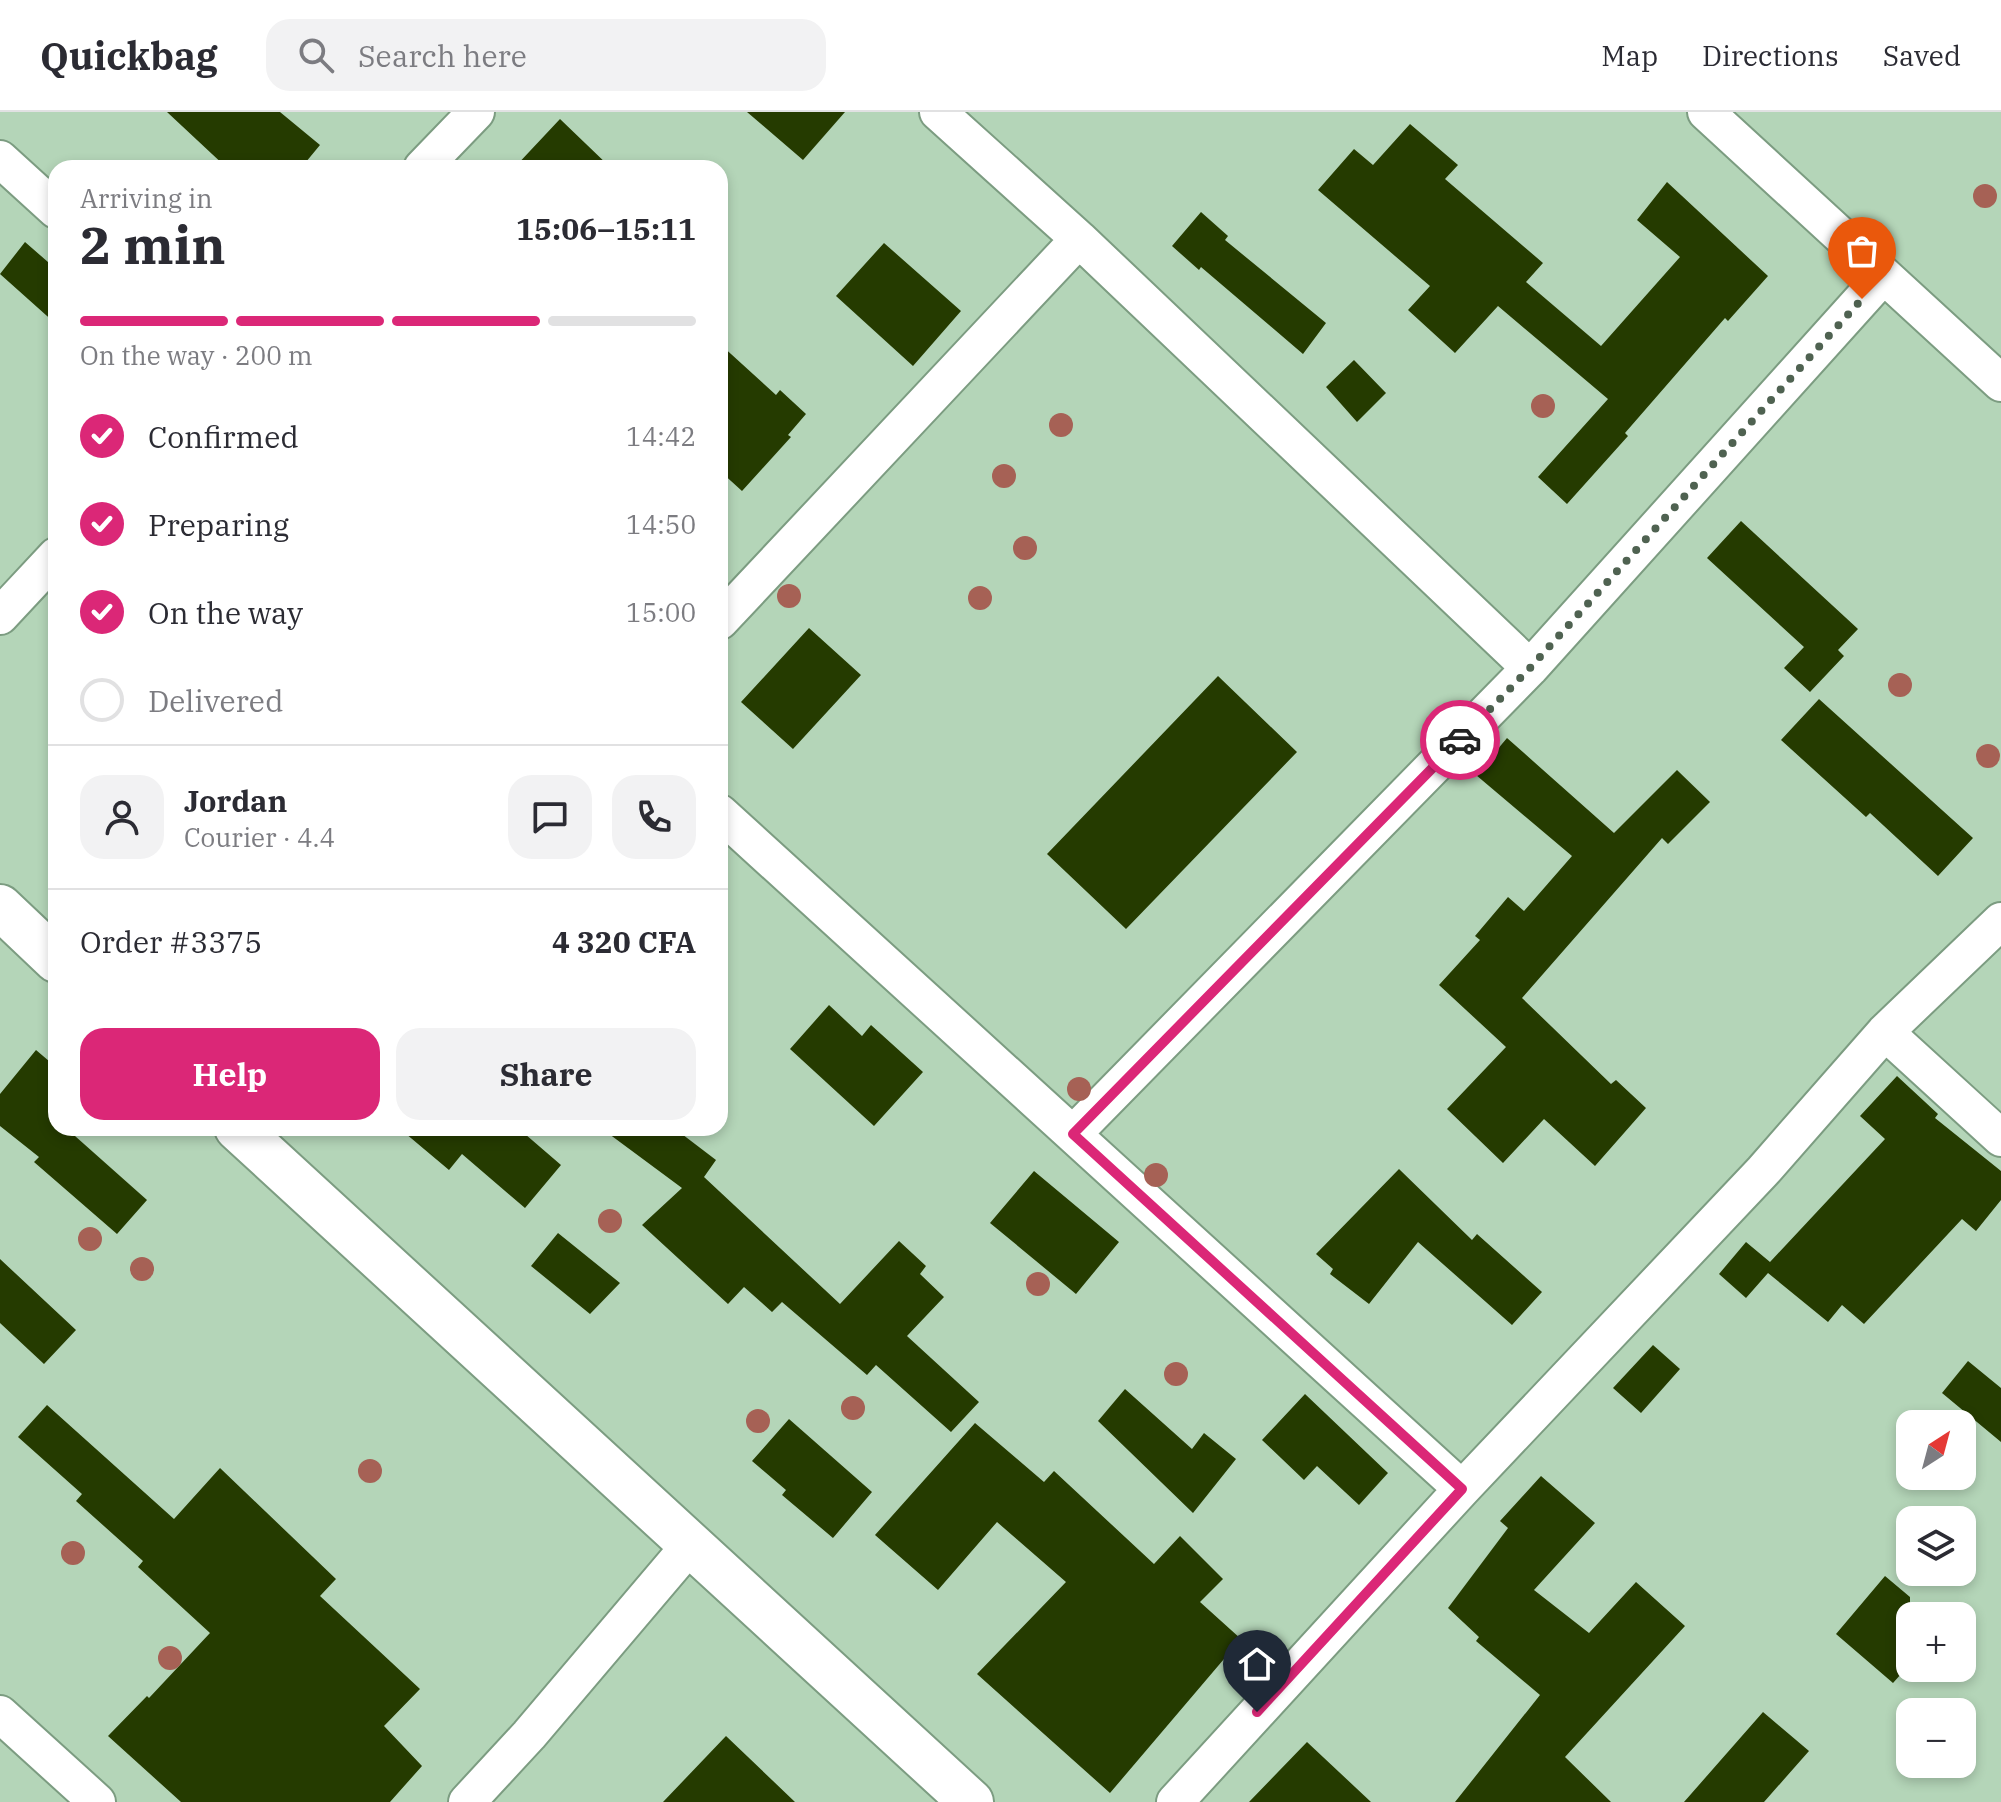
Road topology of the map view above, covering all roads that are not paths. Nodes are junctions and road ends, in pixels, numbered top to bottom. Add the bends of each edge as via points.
1 (476, 112) edge
2 (938, 112) edge
3 (1706, 112) edge
4 (0, 159) edge
5 (430, 160) edge
6 (48, 203) edge
7 (1079, 239) junction
8 (1883, 276) junction
9 (2001, 383) edge
10 (48, 565) edge
11 (728, 612) edge
12 (0, 616) edge
13 (1530, 668) junction
14 (728, 820) edge
15 (0, 907) edge
16 (2001, 921) edge
17 (48, 952) edge
18 (1885, 1032) junction
19 (1073, 1134) junction
20 (250, 1136) edge
21 (2001, 1138) edge
22 (1462, 1489) junction
23 (691, 1544) junction
24 (0, 1714) edge
25 (97, 1802) edge
26 (467, 1802) edge
27 (971, 1802) edge
28 (1175, 1802) edge

1 - 5 street
2 - 7 street
3 - 8 street
4 - 6 street
7 - 11 street
7 - 13 street
8 - 9 street
8 - 13 street
10 - 12 street
13 - 19 street
14 - 19 street
15 - 17 street
16 - 18 street
18 - 21 street
18 - 22 street via 1763,1171
19 - 22 street
20 - 23 street
22 - 28 street
23 - 26 street
23 - 27 street
24 - 25 street

